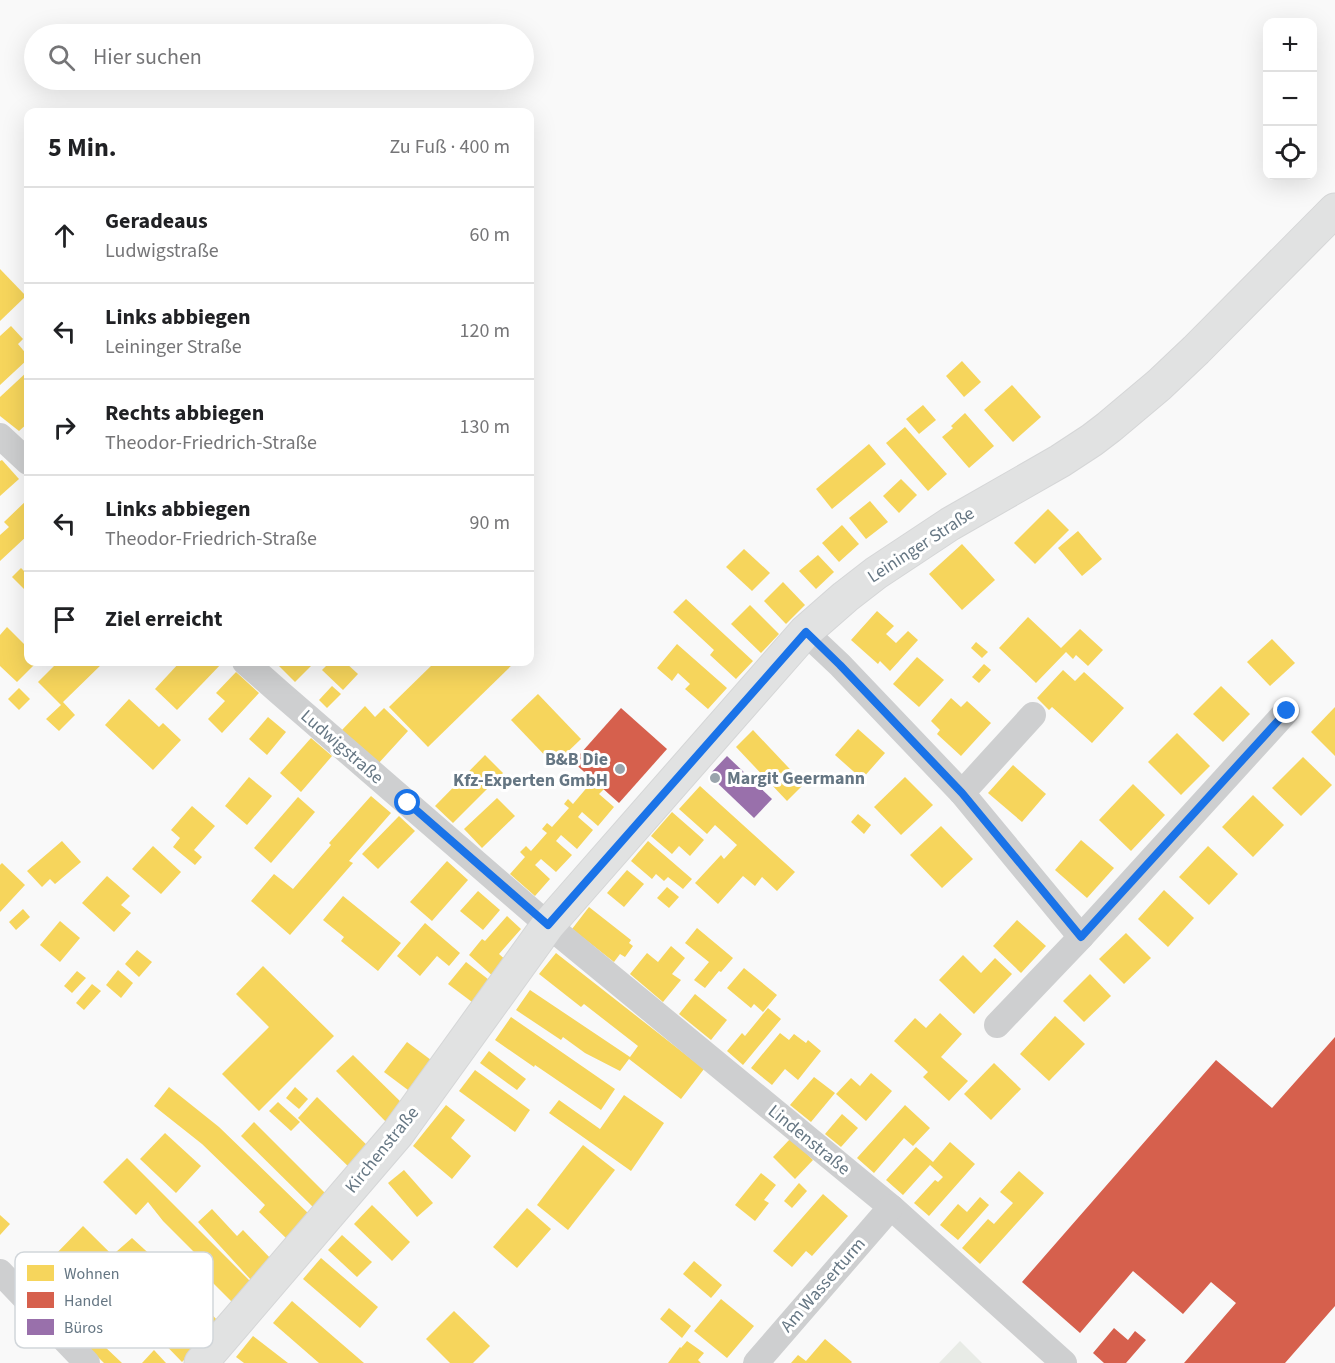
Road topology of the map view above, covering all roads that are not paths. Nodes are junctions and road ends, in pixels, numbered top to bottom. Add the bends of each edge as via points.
1 (1335, 210) edge
2 (0, 436) edge
3 (24, 458) edge
4 (806, 632) junction
5 (250, 666) edge
6 (1287, 711) dead end
7 (1033, 715) dead end
8 (962, 793) junction
9 (548, 925) junction
10 (1081, 937) junction
11 (997, 1025) dead end
12 (891, 1207) junction
13 (0, 1272) edge
14 (15, 1288) edge
15 (73, 1348) edge
16 (87, 1363) edge
17 (201, 1363) edge
18 (756, 1363) edge
19 (1064, 1363) edge

1 - 4 street, Leininger Straße via 1159,386 1109,427 876,573
2 - 3 street
4 - 8 street
4 - 9 street, Leininger Straße
5 - 9 street, Ludwigstraße
6 - 10 street
7 - 8 street
8 - 10 street
9 - 12 street, Lindenstraße
9 - 17 street, Kirchenstraße via 398,1133
10 - 11 street
12 - 18 street, Am Wasserturm
12 - 19 street, Lindenstraße
13 - 14 street
15 - 16 street

